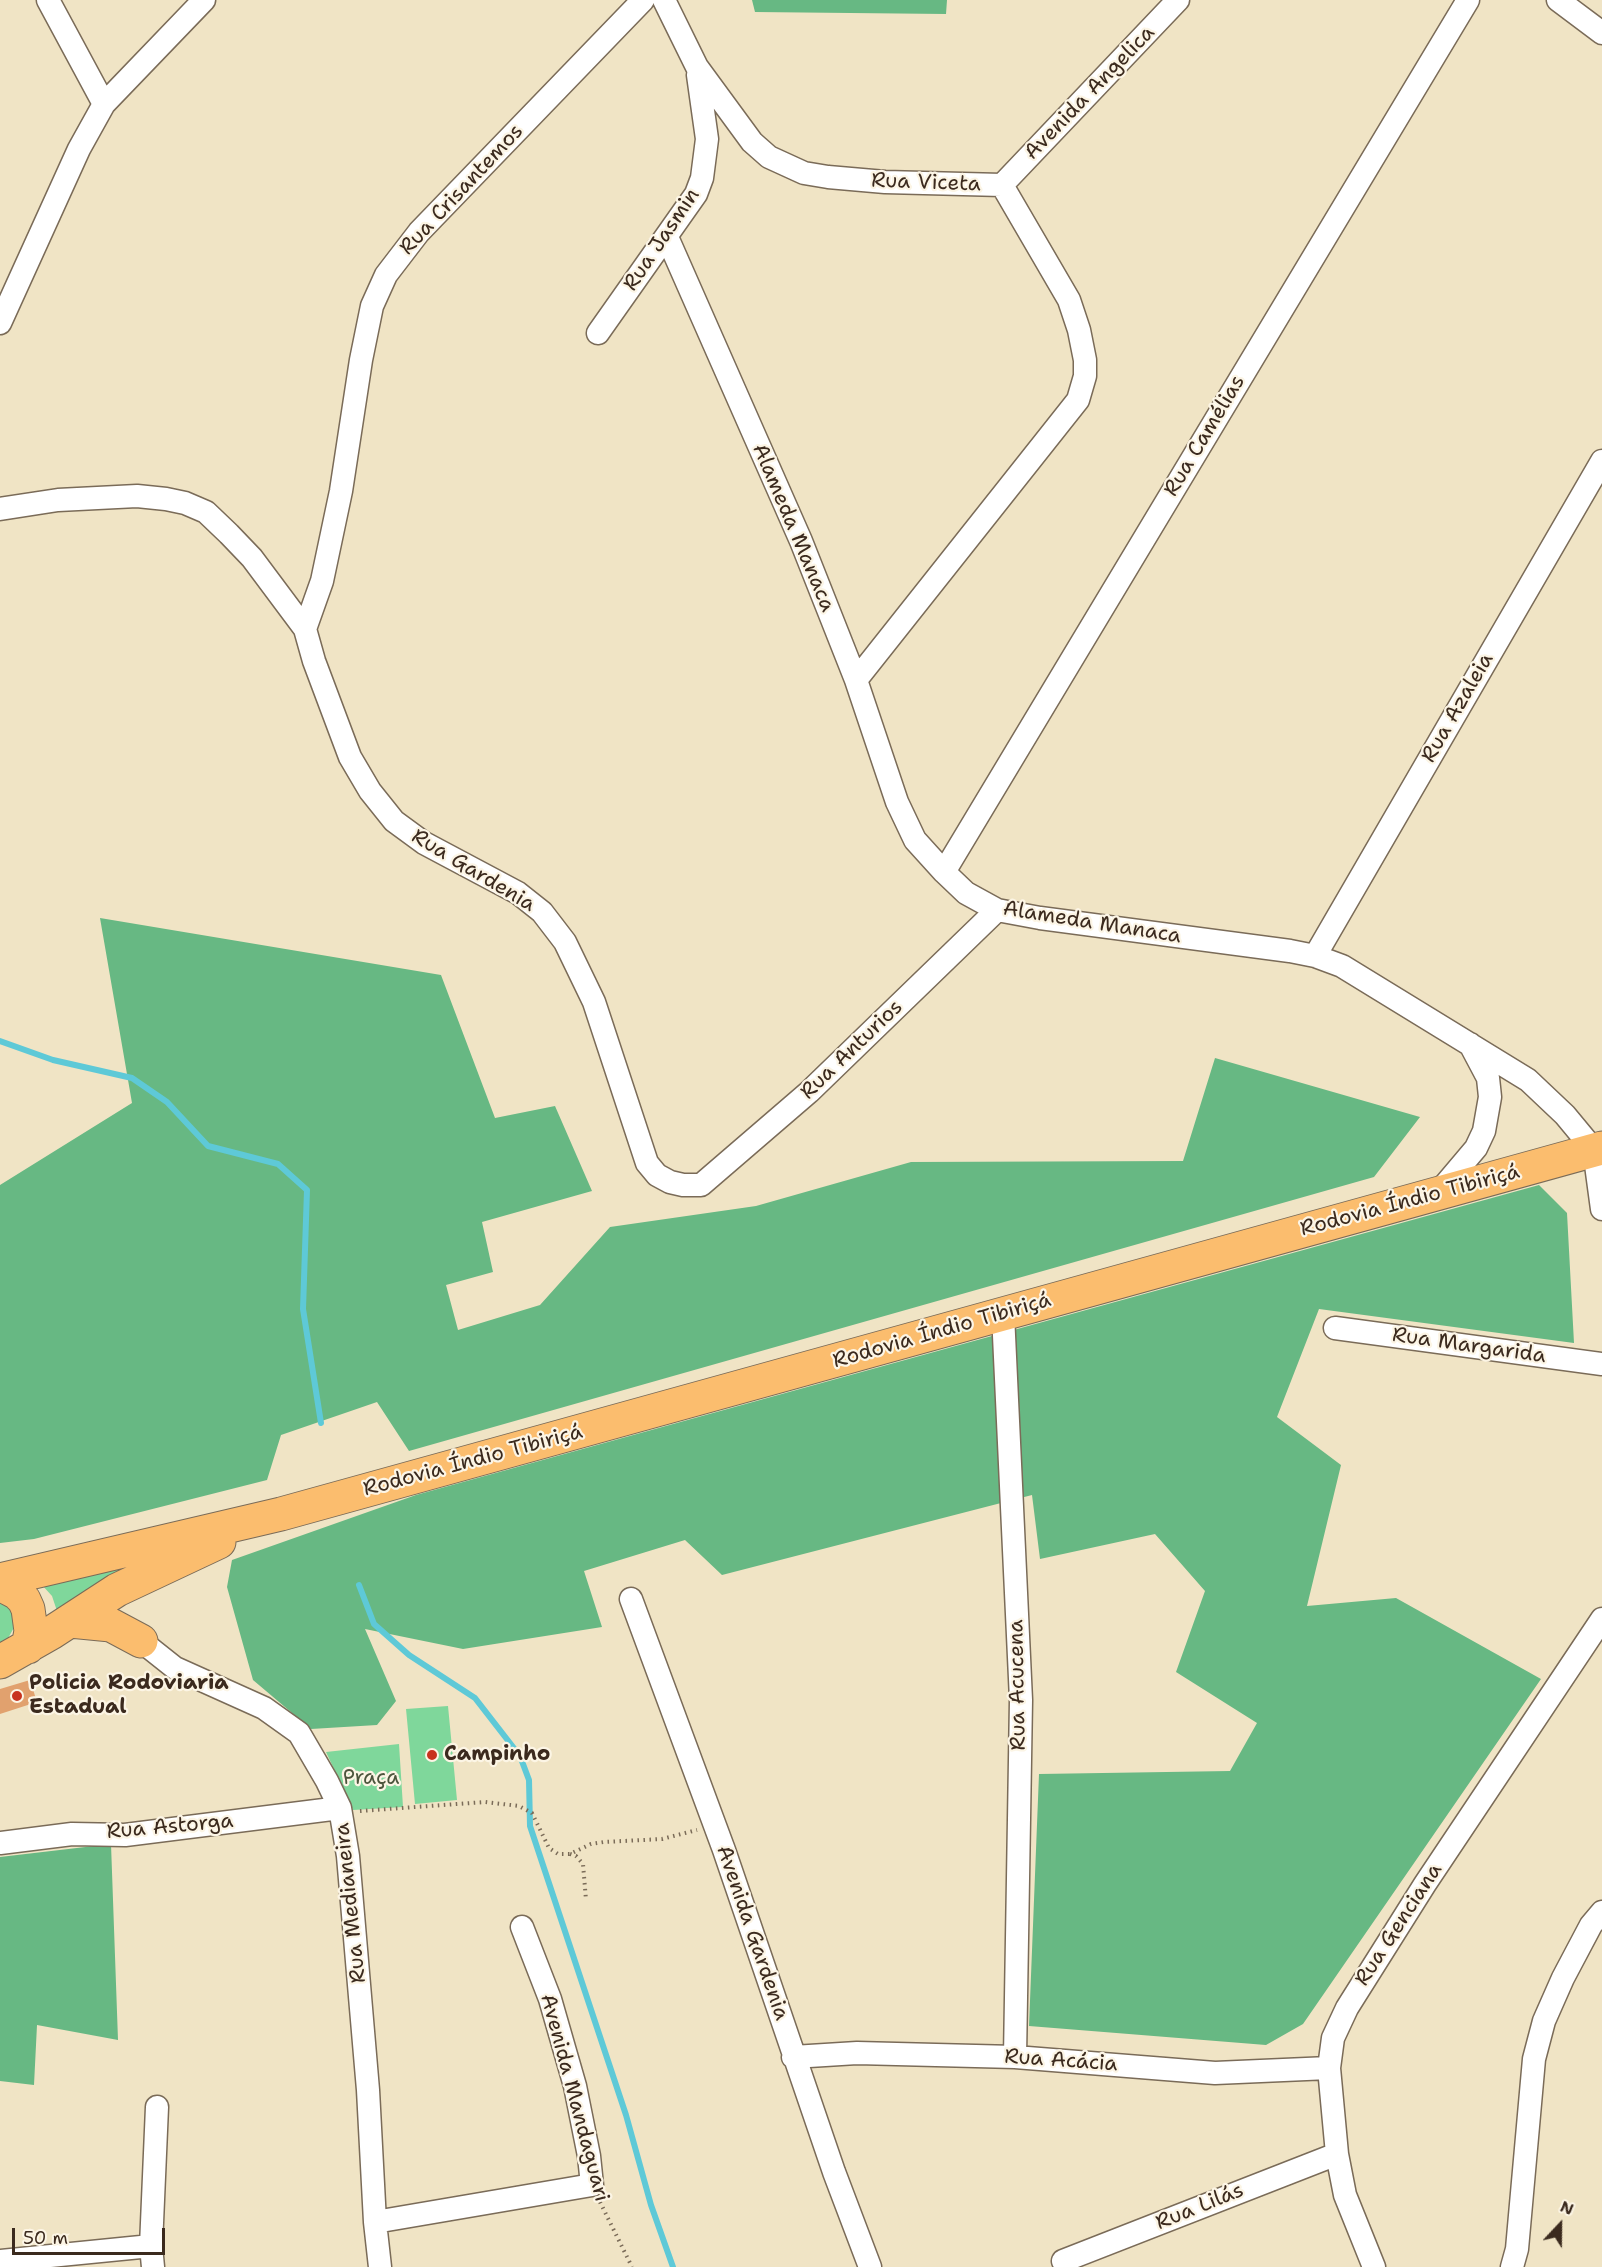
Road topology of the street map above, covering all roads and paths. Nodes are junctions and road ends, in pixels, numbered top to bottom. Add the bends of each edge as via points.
1 (48, 0) edge
2 (204, 0) edge
3 (643, 0) edge
4 (664, 0) edge
5 (1178, 0) edge
6 (1468, 0) edge
7 (1558, 0) edge
8 (1602, 33) edge
9 (697, 67) junction
10 (104, 104) junction
11 (1002, 185) junction
12 (667, 237) junction
13 (0, 323) edge
14 (598, 333) dead end
15 (1602, 461) edge
16 (0, 509) edge
17 (305, 629) junction
18 (856, 680) junction
19 (944, 872) junction
20 (997, 910) junction
21 (1316, 956) junction
22 (1470, 1044) junction
23 (1598, 1149) edge
24 (701, 1185) joint
25 (1438, 1193) junction
26 (1602, 1209) edge
27 (1003, 1314) junction
28 (1335, 1328) dead end
29 (1602, 1364) edge
30 (281, 1515) junction
31 (151, 1574) junction
32 (0, 1582) edge
33 (632, 1599) dead end
34 (1602, 1619) edge
35 (70, 1621) junction
36 (141, 1641) junction
37 (28, 1647) junction
38 (0, 1662) edge
39 (341, 1810) junction
40 (715, 1825) junction
41 (0, 1843) edge
42 (570, 1854) junction
43 (586, 1900) dead end
44 (1602, 1912) edge
45 (522, 1927) dead end
46 (793, 2056) junction
47 (1015, 2057) junction
48 (1329, 2068) junction
49 (157, 2107) dead end
50 (1336, 2154) junction
51 (592, 2185) junction
52 (375, 2222) junction
53 (152, 2256) edge
54 (0, 2261) edge
55 (1063, 2261) dead end
56 (380, 2267) edge
57 (632, 2267) edge
58 (870, 2267) edge
59 (1374, 2267) edge
60 (1512, 2267) edge

1 - 10 street
2 - 10 street
3 - 17 street, Rua Crisantemos via 418,232 386,275 372,306 341,491 322,580
4 - 9 street
5 - 11 street, Avenida Angelica
6 - 19 street, Rua Camélias
7 - 8 street
9 - 11 street, Rua Viceta via 752,142 769,157 804,173 885,182
9 - 12 street, Rua Jasmin via 707,138 705,164 696,194
10 - 13 street
11 - 18 street, Rua Viceta via 1069,300 1085,360 1078,400
12 - 14 street, Rua Jasmin
12 - 18 street, Alameda Manaca via 801,541
15 - 21 street, Rua Azaleia
16 - 17 street via 58,500 137,496 185,503 206,512 252,558
17 - 24 street, Rua Gardenia via 350,757 370,791 394,821 424,843 509,888 542,912 565,942 594,1002 647,1163 670,1182
18 - 19 street, Alameda Manaca via 897,802 915,840
19 - 20 street, Alameda Manaca via 966,893
20 - 21 street, Alameda Manaca
20 - 24 street, Rua Anturios via 809,1092
21 - 22 street, Alameda Manaca via 1342,966
22 - 23 street, Alameda Manaca via 1528,1080
22 - 25 street via 1488,1078 1490,1097 1484,1131 1476,1148
23 - 25 highway, Rodovia Índio Tibiriçá
23 - 26 street
25 - 27 highway, Rodovia Índio Tibiriçá
27 - 30 highway, Rodovia Índio Tibiriçá
27 - 47 street, Rua Acucena via 1021,1700
28 - 29 street, Rua Margarida
30 - 31 highway, Rodovia Índio Tibiriçá
30 - 32 highway, Rodovia Índio Tibiriçá
31 - 35 highway, Rodovia Índio Tibiriçá via 117,1590
31 - 36 highway via 132,1613
32 - 37 highway via 17,1593 28,1609
33 - 40 street, Avenida Gardenia
34 - 48 street, Rua Genciana via 1347,2008 1334,2038
35 - 36 highway via 111,1625
35 - 37 highway, Rodovia Índio Tibiriçá
36 - 39 street, Rua Medianeira via 175,1668 256,1704 290,1726 298,1733
37 - 38 highway, Rodovia Índio Tibiriçá
39 - 41 street, Rua Astorga via 125,1835 72,1834
39 - 42 path via 504,1803 532,1813 549,1848 558,1854
39 - 52 street, Rua Medianeira via 367,2078
40 - 42 path via 662,1839 598,1843
40 - 46 street, Avenida Gardenia
42 - 43 path via 583,1864
44 - 60 street via 1563,1978 1544,2021 1534,2059 1517,2249
45 - 51 street, Avenida Mandaguari via 550,1999 575,2086
46 - 47 street, Rua Acácia via 857,2053
46 - 58 street, Avenida Gardenia
47 - 48 street, Rua Acácia via 1215,2073
48 - 50 street, Rua Genciana
49 - 53 street
50 - 55 street, Rua Lilás
50 - 59 street, Rua Genciana via 1345,2195
51 - 52 street
51 - 57 path, Avenida Mandaguari
52 - 56 street, Rua Medianeira
53 - 54 street

